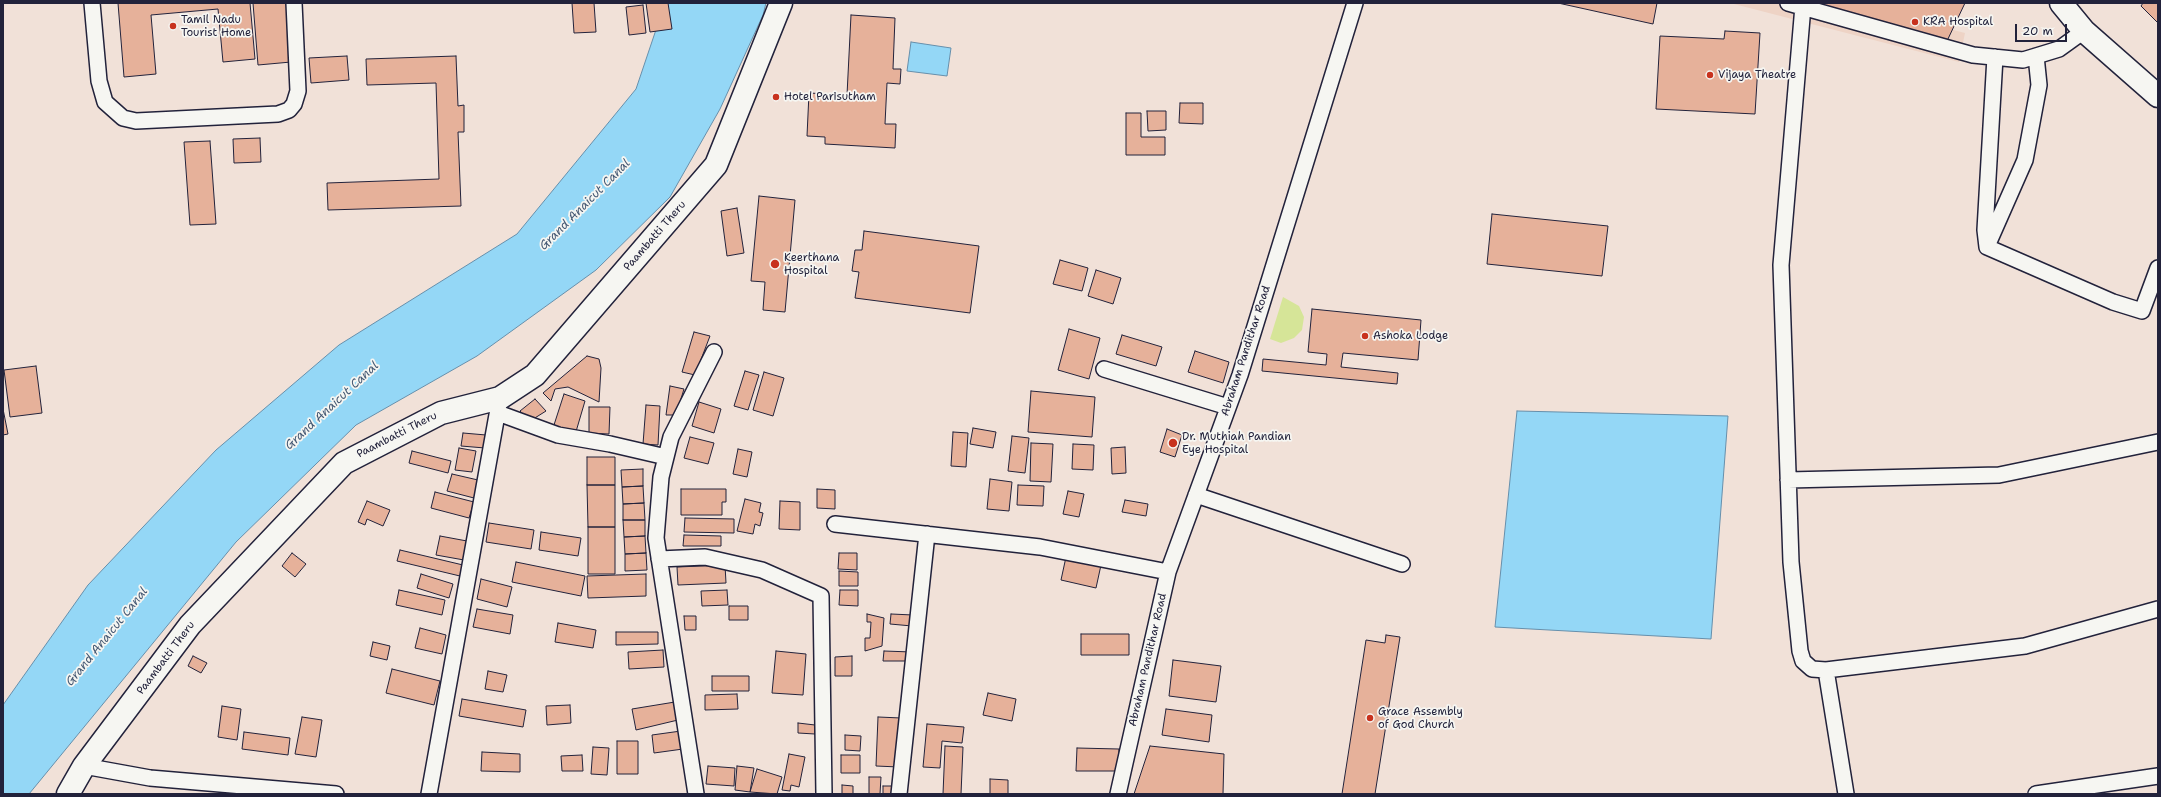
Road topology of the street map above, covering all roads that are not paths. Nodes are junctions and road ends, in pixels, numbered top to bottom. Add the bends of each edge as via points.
1 (92, 3) edge
2 (294, 3) edge
3 (781, 3) edge
4 (1356, 3) edge
5 (1788, 3) edge
6 (2061, 3) edge
7 (1803, 6) junction
8 (2084, 31) junction
9 (2036, 56) junction
10 (1994, 57) junction
11 (2158, 96) edge
12 (1987, 247) junction
13 (2158, 268) edge
14 (714, 352) dead end
15 (1104, 369) dead end
16 (499, 406) junction
17 (1228, 407) junction
18 (2158, 442) edge
19 (666, 457) junction
20 (1788, 480) junction
21 (1196, 494) junction
22 (835, 524) dead end
23 (928, 534) junction
24 (659, 559) junction
25 (1402, 564) dead end
26 (1168, 572) junction
27 (2158, 609) edge
28 (1826, 670) junction
29 (84, 766) junction
30 (2158, 776) edge
31 (298, 792) edge
32 (68, 794) edge
33 (336, 794) edge
34 (429, 794) edge
35 (696, 794) edge
36 (824, 794) edge
37 (899, 794) edge
38 (1118, 794) edge
39 (1846, 794) edge
40 (2036, 794) edge

1 - 2 street via 99,81 105,102 123,118 136,121 278,114 289,110 298,91
3 - 16 street, Paambatti Theru via 716,165 535,375
4 - 17 street, Abraham Pandithar Road
5 - 7 street
6 - 8 street
7 - 10 street via 1973,55
7 - 20 street via 1781,265
8 - 9 street via 2060,49
8 - 11 street
9 - 10 street via 2023,60
9 - 12 street via 2039,85 2025,160
10 - 12 street via 1985,230
12 - 13 street via 2113,302 2142,311
14 - 19 street via 671,437
15 - 17 street
16 - 19 street via 558,435
16 - 29 street, Paambatti Theru via 441,413 344,463 190,625
16 - 34 street
17 - 21 street, Abraham Pandithar Road
18 - 20 street via 1999,475
19 - 24 street via 661,477 656,538
20 - 28 street via 1791,562 1800,651 1803,661 1812,669
21 - 25 street
21 - 26 street, Abraham Pandithar Road
22 - 23 street
23 - 26 street via 1040,547
23 - 37 street
24 - 35 street
24 - 36 street via 705,557 762,570 821,596
26 - 38 street, Abraham Pandithar Road
27 - 28 street via 2025,646
28 - 39 street
29 - 31 street via 150,778
29 - 32 street, Paambatti Theru
30 - 40 street
31 - 33 street

